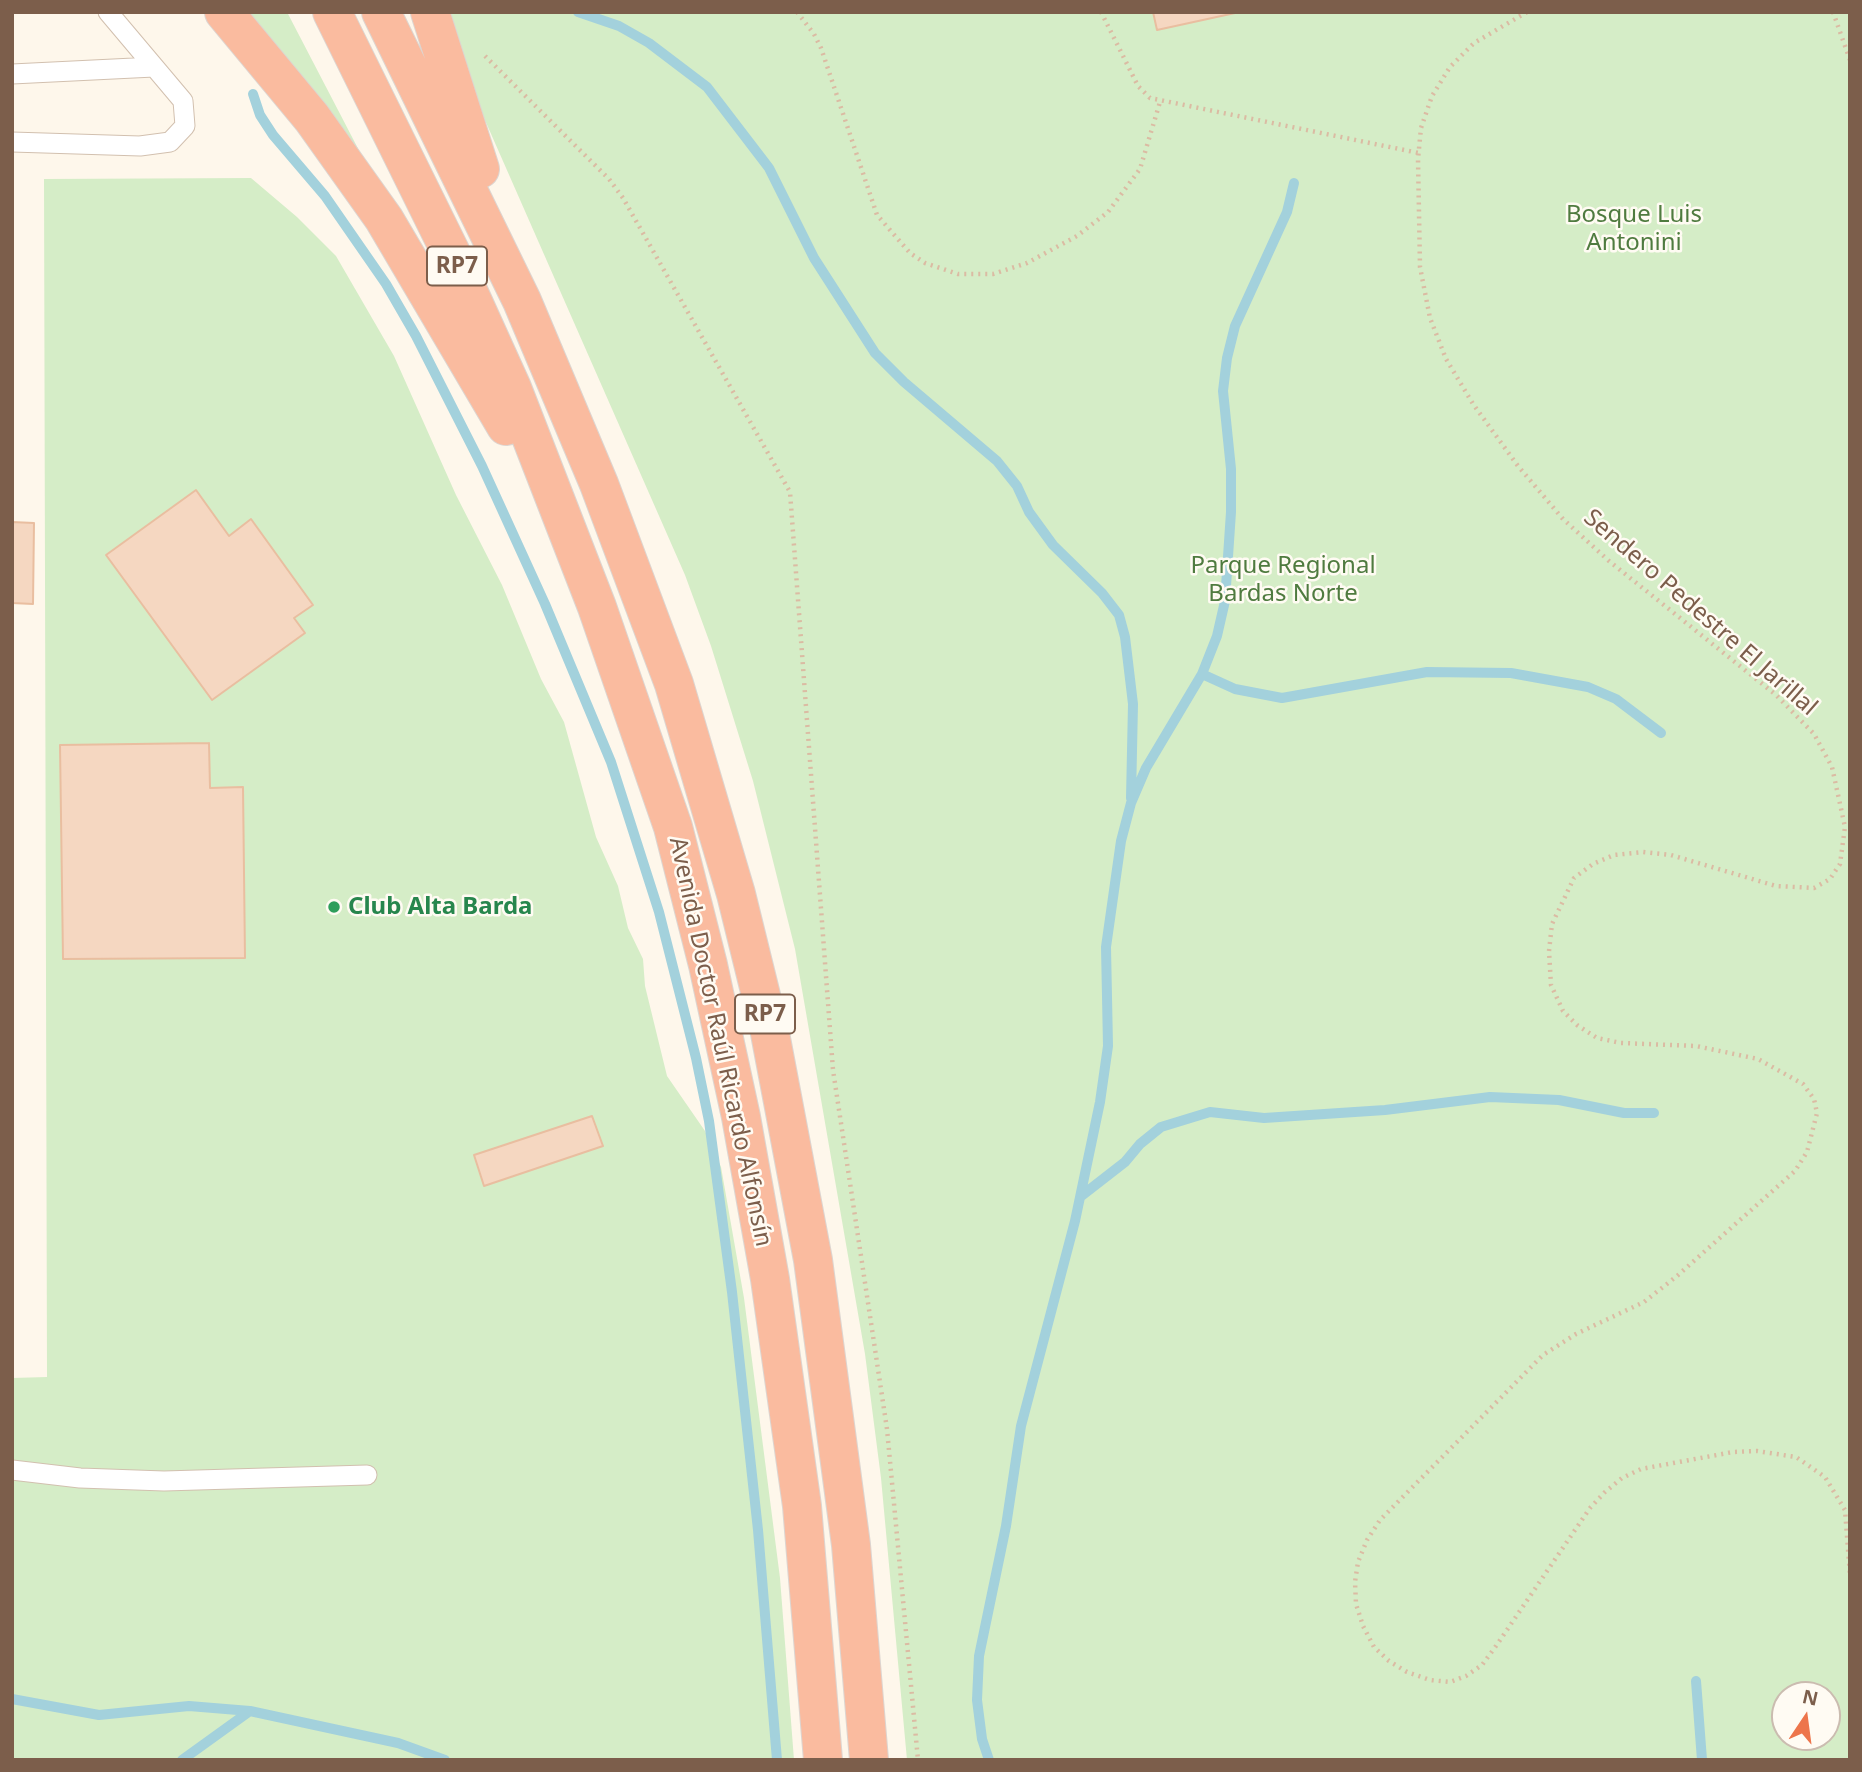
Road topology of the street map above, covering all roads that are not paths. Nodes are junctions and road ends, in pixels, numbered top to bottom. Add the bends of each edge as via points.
1 (108, 12) edge
2 (224, 12) edge
3 (332, 12) edge
4 (381, 12) edge
5 (430, 12) edge
6 (155, 66) junction
7 (12, 74) edge
8 (12, 142) edge
9 (522, 301) junction
10 (566, 527) junction
11 (12, 1470) edge
12 (367, 1475) dead end
13 (823, 1760) edge
14 (869, 1760) edge

1 - 6 lane
2 - 10 highway via 312,118 384,219
3 - 10 highway, Avenida Doctor Raúl Ricardo Alfonsín / RP7 via 482,320
4 - 9 highway, Avenida Doctor Raúl Ricardo Alfonsín / RP7
5 - 9 highway
6 - 7 lane
6 - 8 lane via 183,101 185,125 170,142 140,146
9 - 14 highway, Avenida Doctor Raúl Ricardo Alfonsín / RP7 via 599,484 674,684 736,894 769,1028 802,1196 832,1388
10 - 13 highway, Avenida Doctor Raúl Ricardo Alfonsín / RP7 via 673,827 741,1117 792,1426
11 - 12 lane via 164,1481

